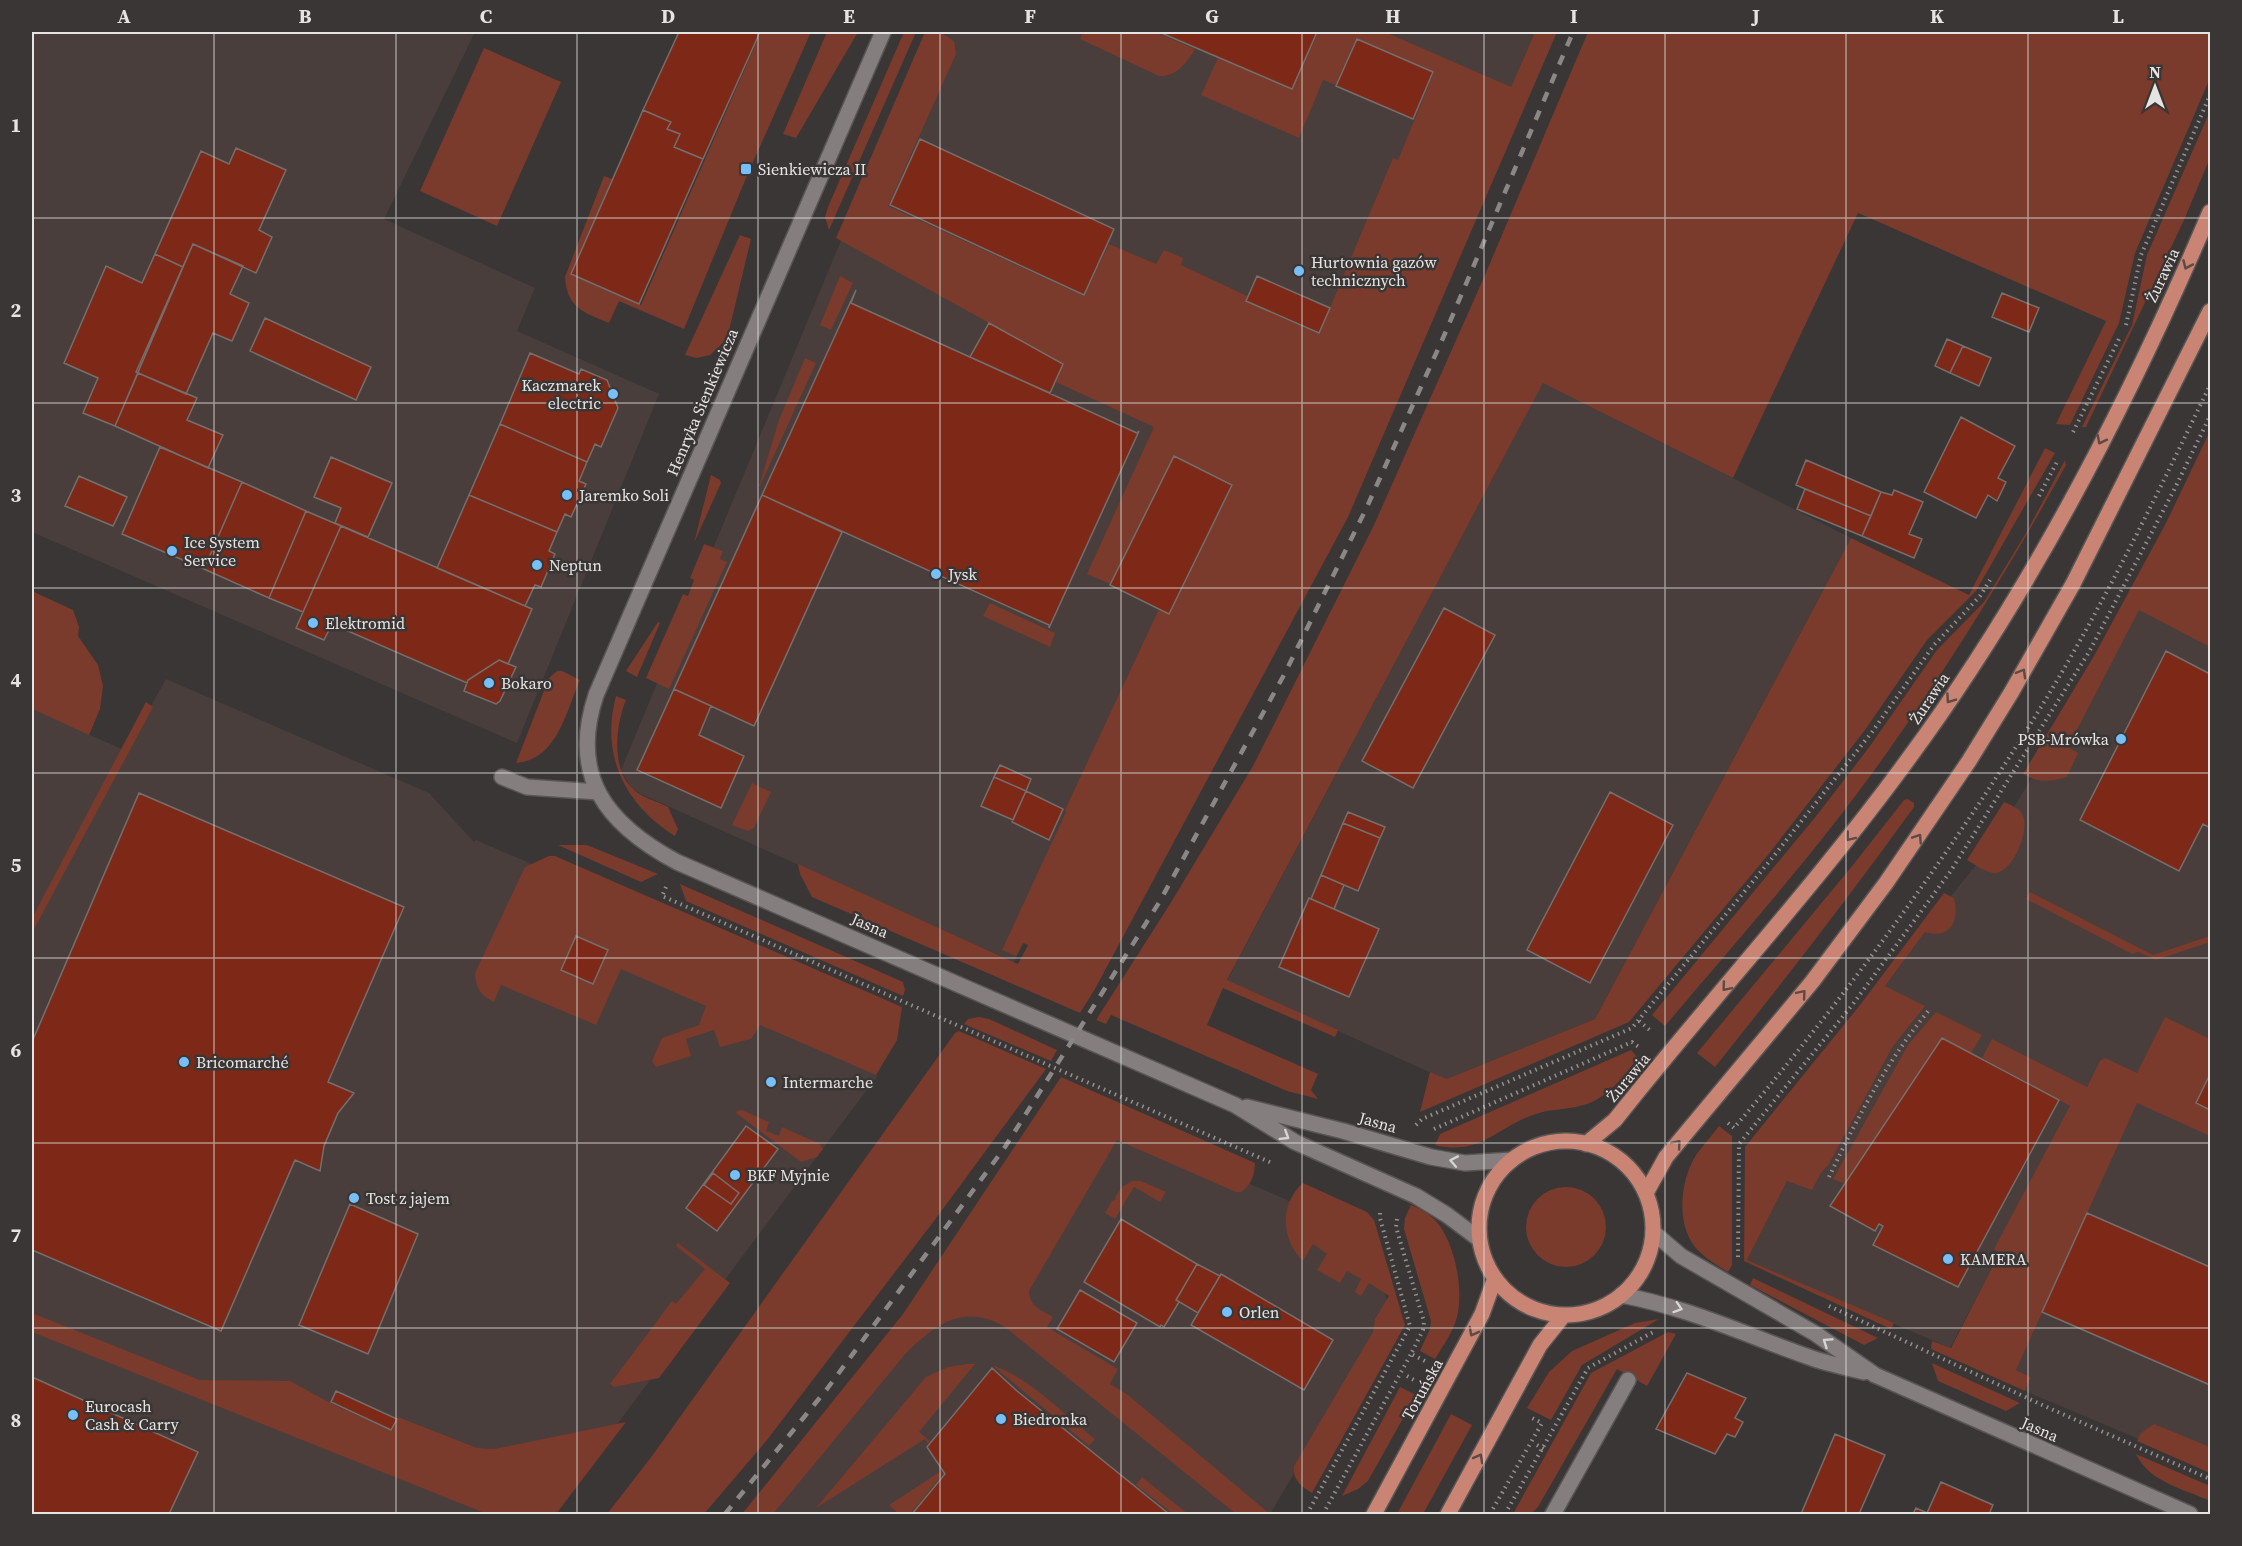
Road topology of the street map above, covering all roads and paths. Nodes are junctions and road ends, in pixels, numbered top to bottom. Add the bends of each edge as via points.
1 (883, 32) edge
2 (2211, 95) edge
3 (2211, 212) edge
4 (2211, 311) edge
5 (2211, 417) edge
6 (2072, 434) dead end
7 (2062, 453) dead end
8 (2036, 502) dead end
9 (1992, 578) dead end
10 (502, 777) dead end
11 (598, 792) junction
12 (669, 879) dead end
13 (1930, 1009) dead end
14 (1639, 1021) junction
15 (1657, 1036) dead end
16 (1644, 1052) dead end
17 (1755, 1102) dead end
18 (1235, 1105) junction
19 (1752, 1116) dead end
20 (1757, 1120) junction
21 (1740, 1121) dead end
22 (1409, 1131) dead end
23 (1431, 1131) dead end
24 (1586, 1144) junction
25 (1512, 1160) junction
26 (1281, 1168) dead end
27 (1829, 1177) dead end
28 (1646, 1193) junction
29 (1382, 1204) dead end
30 (1369, 1207) dead end
31 (1380, 1212) junction
32 (1397, 1219) dead end
33 (1653, 1232) junction
34 (1479, 1239) junction
35 (1738, 1262) dead end
36 (1495, 1278) junction
37 (1621, 1295) junction
38 (1827, 1305) dead end
39 (1564, 1315) junction
40 (1411, 1354) junction
41 (1432, 1365) dead end
42 (1875, 1375) junction
43 (1628, 1380) dead end
44 (1524, 1414) dead end
45 (1537, 1445) dead end
46 (2211, 1479) edge
47 (1453, 1513) edge
48 (1307, 1515) edge
49 (1323, 1515) edge
50 (1374, 1515) edge
51 (1490, 1515) edge
52 (1505, 1515) edge
53 (1553, 1515) edge
54 (2190, 1515) edge

1 - 11 street, Henryka Sienkiewicza via 596,695 588,717 586,741 588,766
2 - 6 path via 2141,255 2127,324
3 -> 24 main road, Żurawia via 2073,496 2040,557 1955,693 1851,835 1628,1106
28 -> 4 main road via 1666,1157 1812,982 1866,910 1969,761 2073,584
5 - 20 path via 2090,652 1994,804 1950,872 1860,994
7 - 8 path
9 - 14 path via 1934,645 1864,741
10 - 11 street via 527,787
11 - 18 street, Jasna via 630,832 677,862
12 - 26 path via 662,897
13 - 27 path via 1882,1076
14 - 15 path
14 - 22 path via 1632,1028 1422,1119
16 - 23 path via 1632,1042
17 - 21 path
25 -> 18 street, Jasna via 1465,1163
18 -> 34 street, Jasna via 1294,1142 1416,1196
19 - 20 path
20 - 35 path via 1739,1144
24 - 25 main road via 1552,1142
24 - 28 main road via 1618,1159
25 - 34 main road via 1485,1195
28 - 33 main road
29 - 31 path
30 - 31 path
31 - 48 path via 1410,1326
32 - 40 path via 1424,1322
33 - 37 main road via 1644,1266
42 -> 33 street, Jasna via 1816,1334 1681,1256
34 - 36 main road
36 - 39 main road via 1529,1307
36 -> 50 main road, Toruńska via 1482,1314
37 - 39 main road via 1595,1310
37 -> 42 street, Jasna via 1668,1305 1808,1357
38 - 46 path
47 -> 39 main road via 1540,1346
40 - 41 path
40 - 49 path
42 - 54 street, Jasna
43 - 53 street
44 - 51 path via 1542,1423
45 - 52 path via 1544,1449

